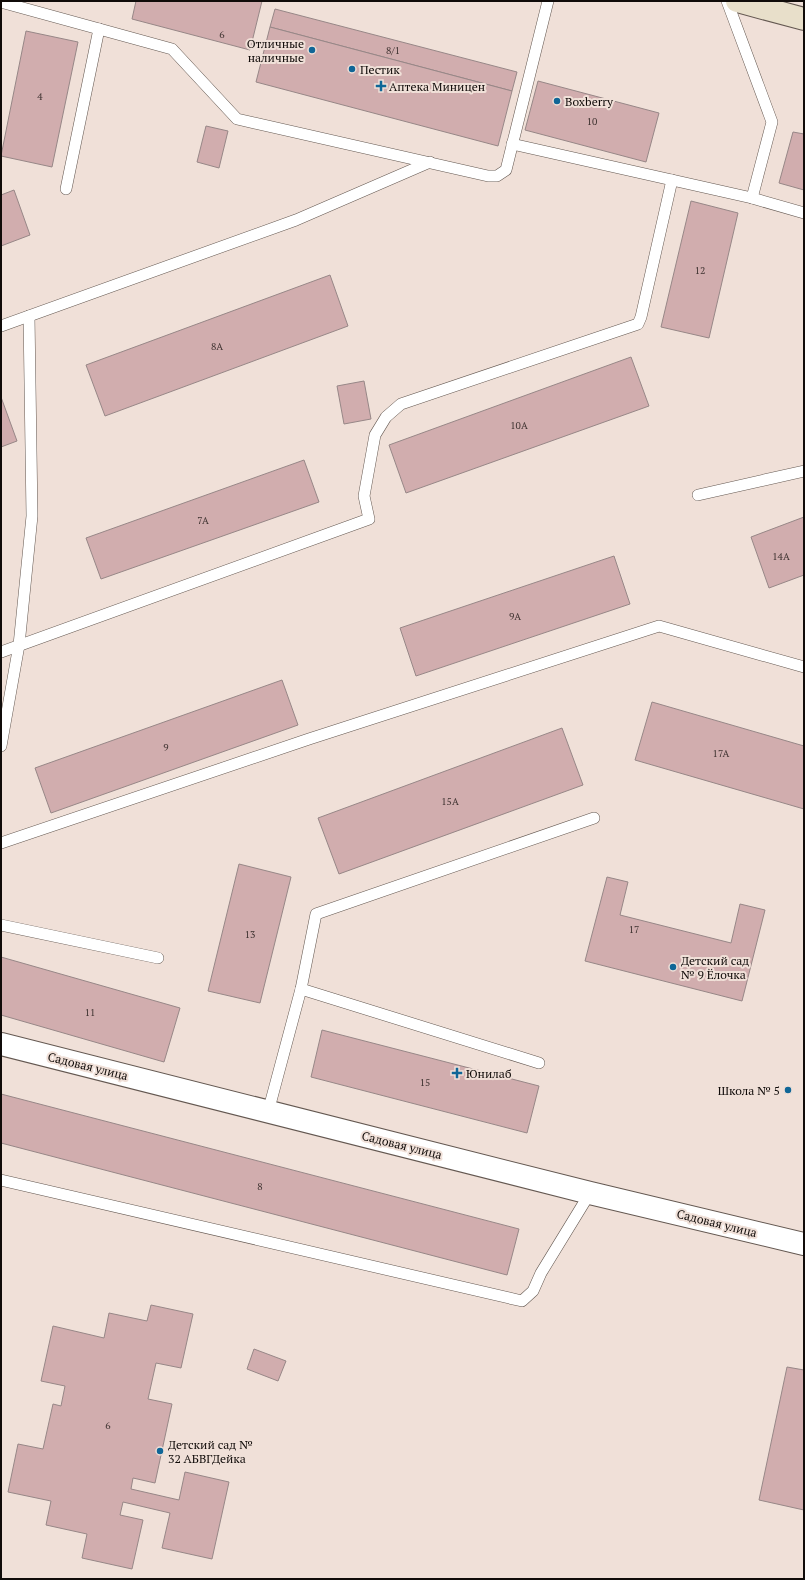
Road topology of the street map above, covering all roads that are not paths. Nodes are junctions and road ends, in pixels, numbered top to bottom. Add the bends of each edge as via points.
1 (548, 1) edge
2 (727, 1) edge
3 (737, 1) edge
4 (1, 2) edge
5 (804, 19) edge
6 (99, 29) junction
7 (512, 144) junction
8 (430, 162) junction
9 (672, 180) junction
10 (66, 189) dead end
11 (752, 198) junction
12 (804, 213) edge
13 (29, 316) junction
14 (1, 326) edge
15 (804, 471) edge
16 (698, 495) dead end
17 (19, 645) junction
18 (1, 652) edge
19 (804, 666) edge
20 (1, 746) edge
21 (594, 818) dead end
22 (1, 842) edge
23 (1, 926) edge
24 (158, 958) dead end
25 (301, 989) junction
26 (1, 1044) edge
27 (539, 1063) dead end
28 (268, 1112) junction
29 (1, 1180) edge
30 (590, 1192) junction
31 (804, 1244) edge

1 - 7 lane
2 - 11 lane via 772,122
3 - 5 main road
4 - 6 lane
6 - 8 lane via 172,49 237,119
6 - 10 lane
7 - 8 lane via 506,170 498,176 488,176
7 - 9 lane
8 - 13 lane via 296,220
9 - 11 lane
9 - 17 lane via 638,324 401,404 386,417 375,435 364,496 369,519
11 - 12 lane
13 - 14 lane
13 - 17 lane via 32,516
15 - 16 lane
17 - 18 lane
17 - 20 lane
19 - 22 lane via 659,626
21 - 25 lane via 316,914
23 - 24 lane
25 - 27 lane
25 - 28 lane
26 - 28 street, Садовая улица
28 - 30 street, Садовая улица
29 - 30 lane via 522,1301 533,1291 541,1272
30 - 31 street, Садовая улица

